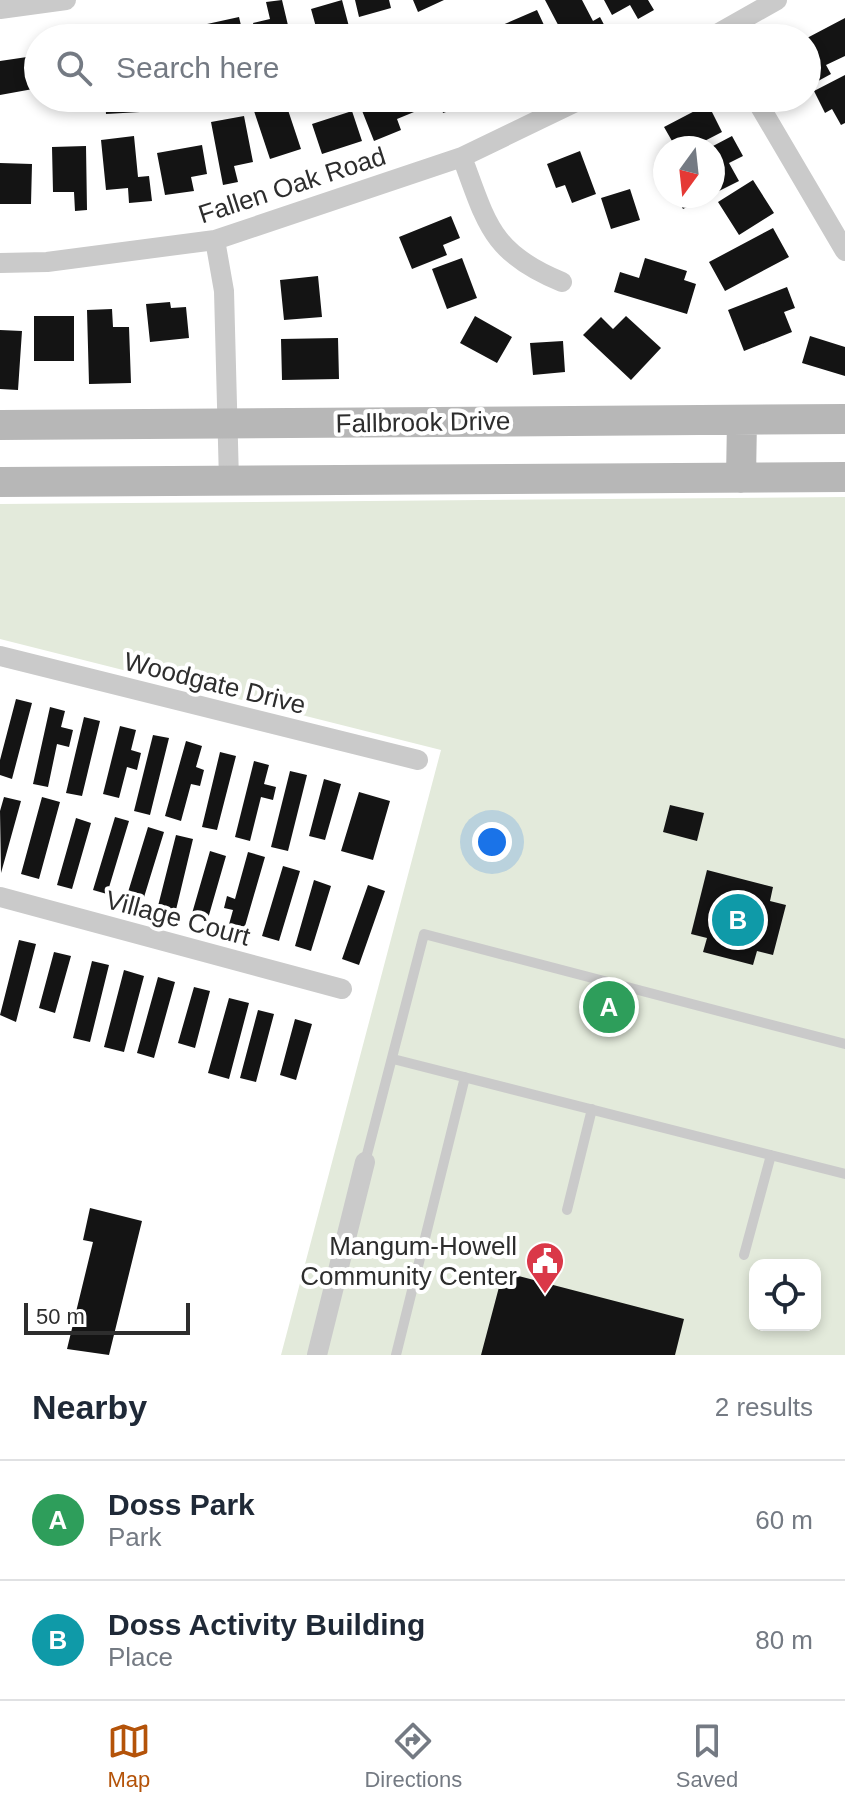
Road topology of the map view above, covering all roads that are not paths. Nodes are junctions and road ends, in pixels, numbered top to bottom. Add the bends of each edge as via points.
1 (66, 0) edge
2 (777, 0) edge
3 (0, 9) edge
4 (737, 24) edge
5 (555, 112) edge
6 (763, 112) edge
7 (462, 157) junction
8 (215, 240) junction
9 (845, 251) edge
10 (0, 263) edge
11 (562, 282) dead end
12 (845, 419) edge
13 (742, 420) junction
14 (225, 424) junction
15 (0, 425) edge
16 (845, 477) edge
17 (741, 478) junction
18 (229, 481) junction
19 (0, 482) edge
20 (0, 656) edge
21 (418, 760) dead end
22 (0, 897) edge
23 (342, 989) dead end
24 (845, 1044) edge
25 (393, 1059) junction
26 (465, 1077) junction
27 (592, 1109) junction
28 (771, 1155) junction
29 (365, 1162) joint
30 (845, 1174) edge
31 (567, 1210) dead end
32 (744, 1255) dead end
33 (317, 1355) edge
34 (396, 1355) edge

1 - 3 street
2 - 4 street
5 - 7 street, Fallen Oak Road
6 - 9 street
7 - 8 street, Fallen Oak Road
7 - 11 street via 497,240 514,259
8 - 10 street, Fallen Oak Road via 47,262
8 - 14 street via 224,291
12 - 13 main road, Fallbrook Drive
13 - 14 main road, Fallbrook Drive
13 - 17 main road
14 - 15 main road, Fallbrook Drive
14 - 18 street
16 - 17 main road
17 - 18 main road
18 - 19 main road
20 - 21 street, Woodgate Drive
22 - 23 street, Village Court
24 - 25 lane via 424,934
25 - 26 lane
25 - 29 lane
26 - 27 lane
26 - 34 lane
27 - 28 lane
27 - 31 lane
28 - 30 lane
28 - 32 lane
29 - 33 street

